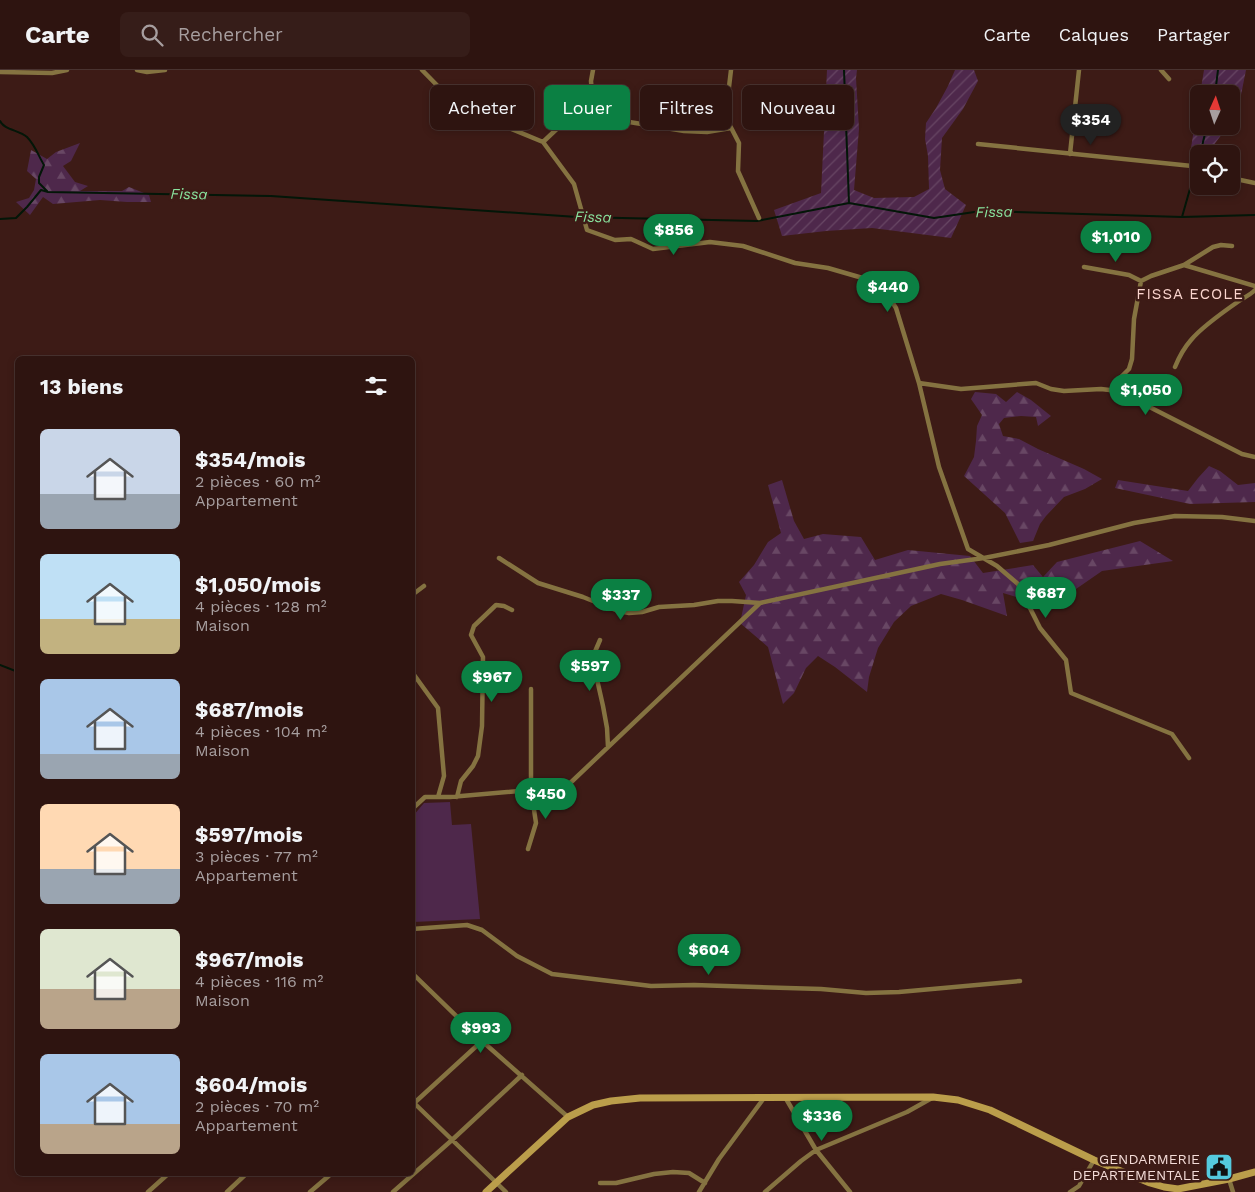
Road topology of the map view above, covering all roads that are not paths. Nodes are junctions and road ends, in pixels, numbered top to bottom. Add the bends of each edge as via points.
1 (67, 70) edge
2 (137, 70) edge
3 (166, 70) edge
4 (422, 70) edge
5 (593, 70) edge
6 (731, 70) edge
7 (1079, 70) edge
8 (1161, 70) edge
9 (0, 72) edge
10 (1169, 80) dead end
11 (591, 85) edge
12 (730, 85) edge
13 (556, 130) edge
14 (678, 130) edge
15 (719, 130) edge
16 (732, 130) edge
17 (544, 142) junction
18 (978, 144) dead end
19 (1070, 154) junction
20 (1190, 166) edge
21 (1240, 180) edge
22 (1255, 183) edge
23 (759, 218) dead end
24 (1232, 246) dead end
25 (1184, 265) junction
26 (1084, 267) dead end
27 (1141, 281) junction
28 (1255, 286) edge
29 (1255, 290) edge
30 (1175, 367) dead end
31 (920, 383) junction
32 (1118, 391) junction
33 (1255, 457) edge
34 (1255, 521) edge
35 (499, 558) dead end
36 (984, 558) junction
37 (424, 586) dead end
38 (415, 593) edge
39 (760, 603) junction
40 (512, 610) dead end
41 (600, 640) dead end
42 (415, 676) edge
43 (531, 689) dead end
44 (608, 747) junction
45 (1189, 758) dead end
46 (531, 790) junction
47 (438, 797) junction
48 (457, 797) junction
49 (415, 806) edge
50 (528, 849) dead end
51 (415, 929) edge
52 (415, 980) edge
53 (1020, 981) dead end
54 (482, 1041) junction
55 (522, 1076) junction
56 (785, 1097) junction
57 (933, 1097) junction
58 (764, 1098) junction
59 (415, 1101) edge
60 (415, 1105) edge
61 (568, 1118) junction
62 (452, 1140) junction
63 (816, 1150) junction
64 (1094, 1160) junction
65 (415, 1171) edge
66 (1255, 1172) edge
67 (166, 1176) edge
68 (244, 1176) edge
69 (330, 1176) edge
70 (410, 1176) edge
71 (1229, 1179) junction
72 (496, 1182) junction
73 (704, 1182) junction
74 (600, 1183) dead end
75 (1179, 1190) edge
76 (148, 1192) edge
77 (227, 1192) edge
78 (310, 1192) edge
79 (393, 1192) edge
80 (486, 1192) edge
81 (506, 1192) edge
82 (699, 1192) edge
83 (765, 1192) edge
84 (850, 1192) edge
85 (1070, 1192) edge
86 (1233, 1192) edge

1 - 9 street via 52,73
2 - 3 street
4 - 17 street via 475,124 502,125
5 - 11 street
6 - 12 street
7 - 19 street
8 - 10 street
13 - 17 street
14 - 15 street
16 - 23 street via 739,143 738,171
17 - 31 street via 574,184 587,230 615,240 631,240 653,249 710,242 743,246 795,263 828,268 866,280 887,294 896,308
18 - 19 street
19 - 20 street
21 - 22 street
24 - 25 street via 1213,247
25 - 27 street
25 - 28 street
26 - 27 street via 1129,275
27 - 32 street via 1134,319 1132,359 1119,379
29 - 30 street via 1192,339
31 - 32 street via 961,389 1036,383 1064,391
31 - 36 street via 939,467 968,549
32 - 33 street via 1242,454
34 - 36 street via 1175,516 1134,522 1049,545
35 - 39 street via 538,583 629,613 718,601
36 - 39 street via 940,564
36 - 45 street via 1018,584 1040,628 1066,660 1071,693 1172,734
37 - 38 street
39 - 44 street
40 - 48 street via 496,605 474,626 471,635 483,657 482,726 478,756 461,781
41 - 44 street via 594,654 594,666 604,706
42 - 47 street via 438,708 444,776
43 - 46 street
44 - 46 street via 566,787
46 - 48 street
46 - 50 street via 536,823
47 - 48 street
47 - 49 street via 426,797
51 - 53 street via 467,925 482,930 517,956 552,974 650,986 802,988 866,993
52 - 54 street
54 - 55 street
54 - 59 street
55 - 61 street
55 - 62 street
56 - 57 main road
56 - 58 main road
56 - 63 street
57 - 63 street via 906,1112
57 - 64 main road via 958,1100 990,1110
58 - 61 main road via 640,1098 593,1105
58 - 73 street
60 - 62 street
61 - 72 main road
62 - 65 street
62 - 72 street
63 - 83 street
63 - 84 street
64 - 75 main road via 1150,1183
64 - 85 street via 1079,1186
66 - 71 main road
67 - 76 street
68 - 77 street
69 - 78 street
70 - 79 street
71 - 75 main road
71 - 86 street
72 - 80 main road
72 - 81 street
73 - 74 street via 689,1174 673,1172
73 - 82 street

